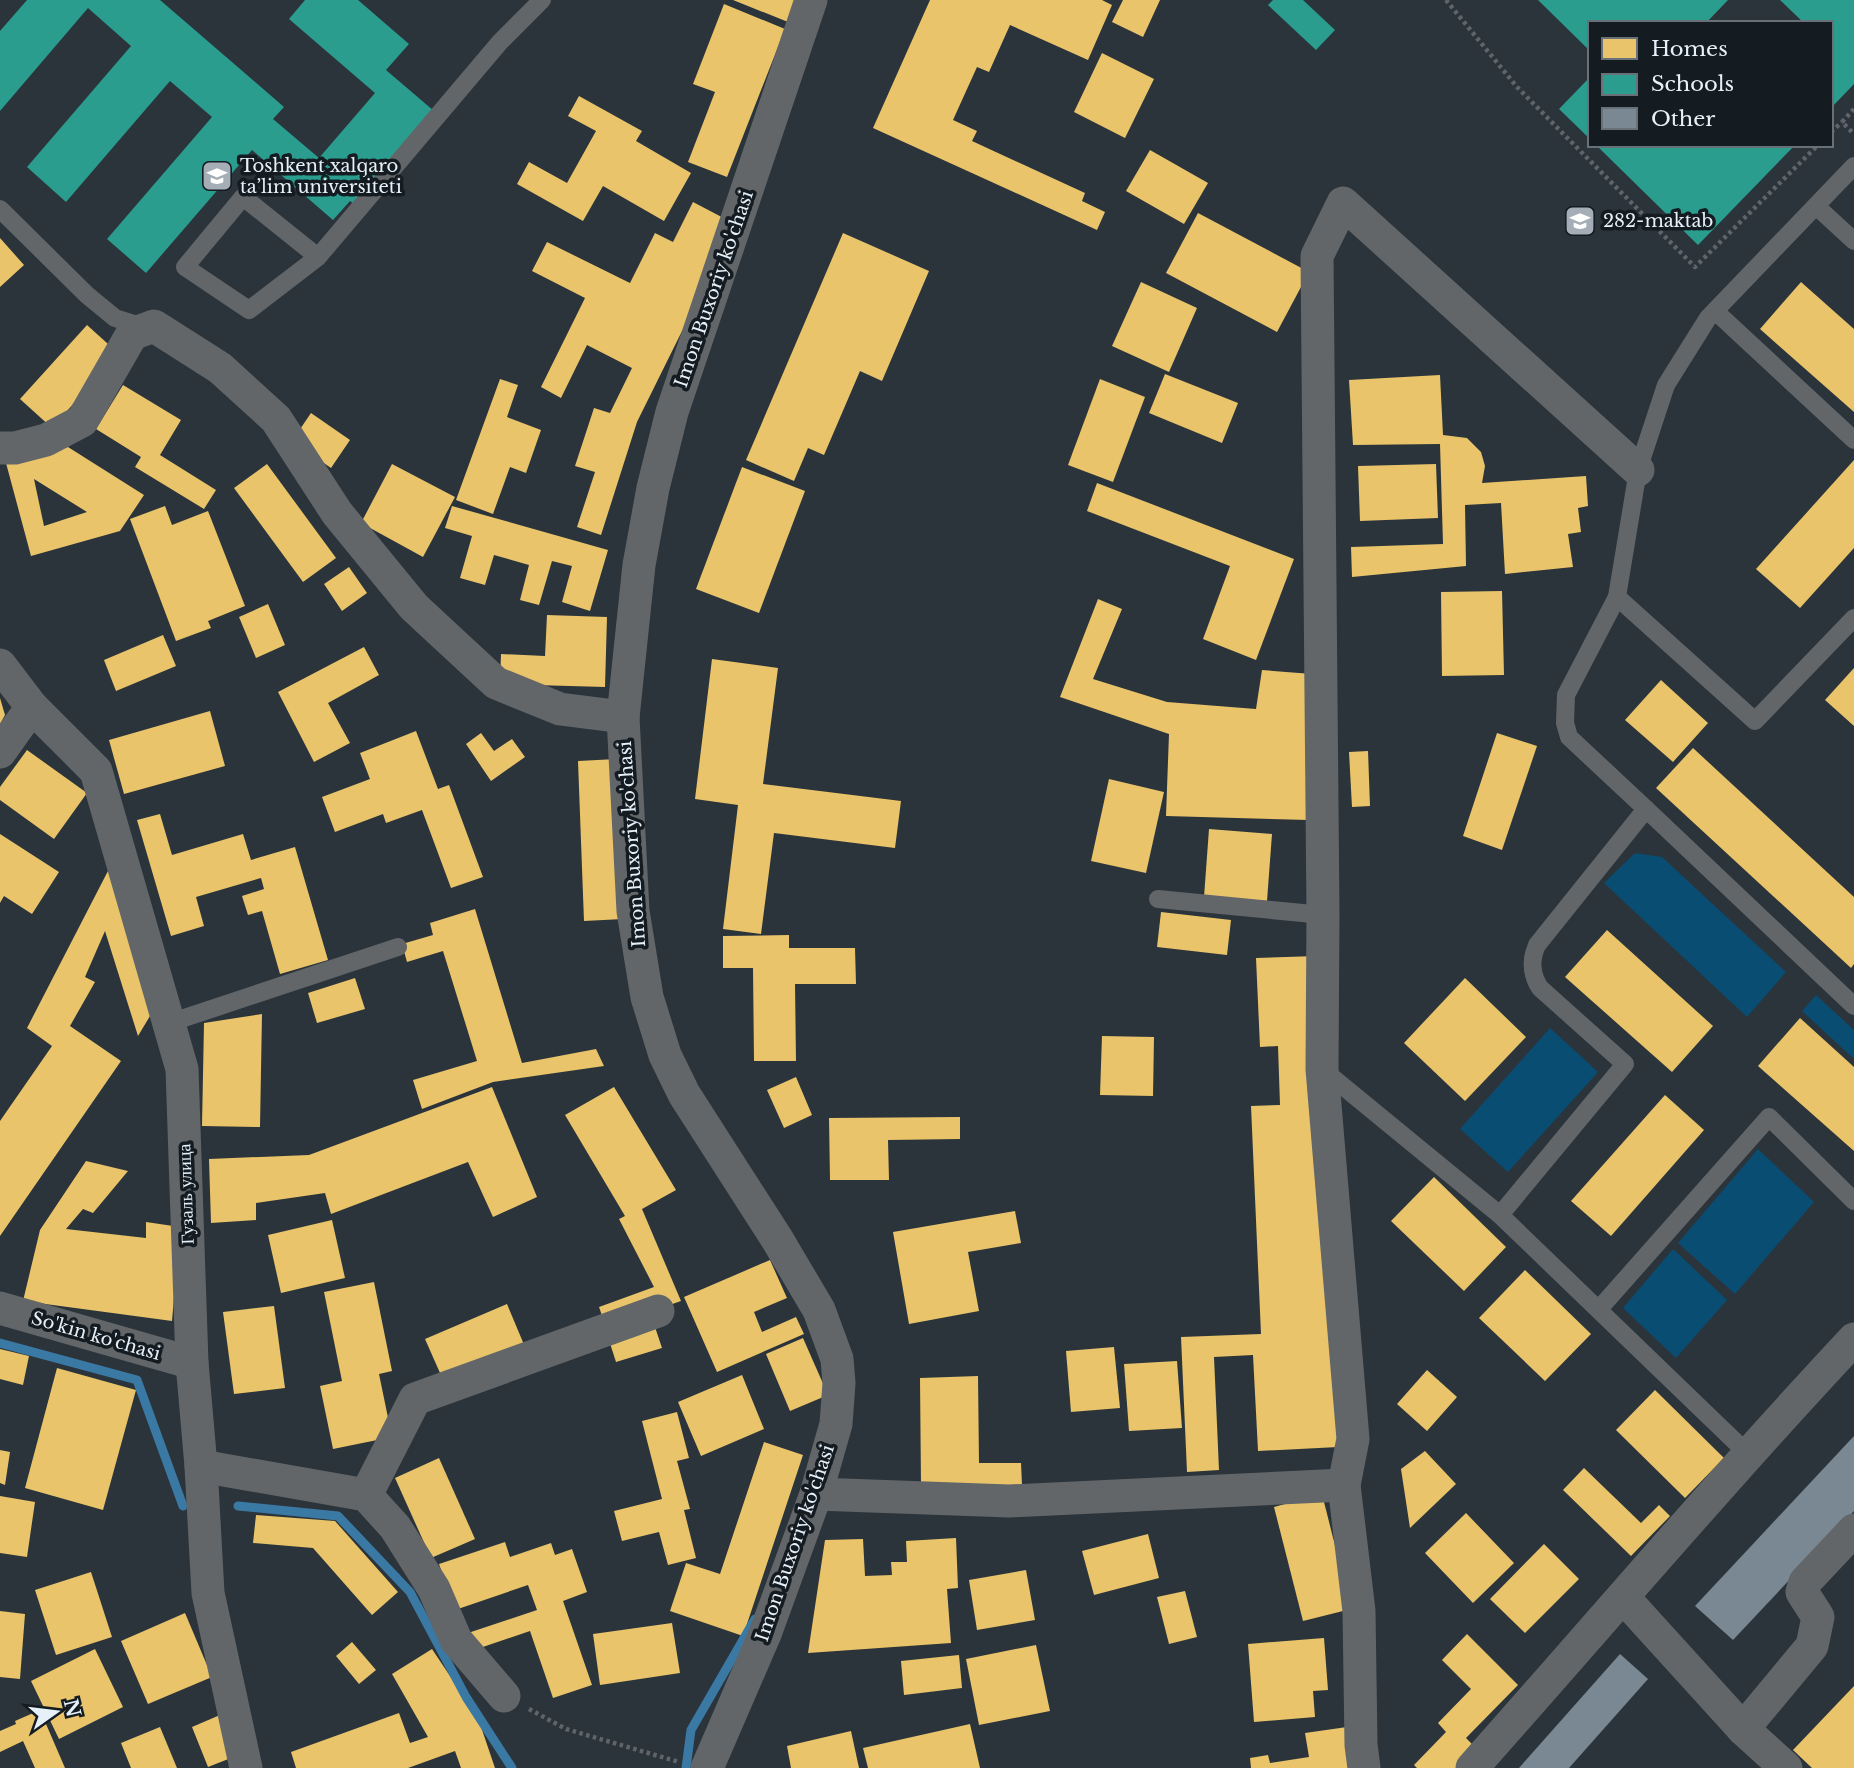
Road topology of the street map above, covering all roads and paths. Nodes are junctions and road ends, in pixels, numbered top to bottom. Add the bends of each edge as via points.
1 (542, 0) edge
2 (811, 0) edge
3 (1446, 0) edge
4 (1854, 109) edge
5 (1842, 122) junction
6 (1833, 130) edge
7 (1854, 134) edge
8 (1816, 147) edge
9 (1854, 166) edge
10 (1816, 206) junction
11 (0, 209) edge
12 (1854, 241) edge
13 (318, 257) junction
14 (1715, 311) junction
15 (147, 328) junction
16 (1854, 440) edge
17 (0, 448) edge
18 (1638, 470) junction
19 (1617, 597) junction
20 (1854, 618) edge
21 (0, 665) edge
22 (32, 707) junction
23 (623, 717) junction
24 (0, 752) edge
25 (1646, 809) junction
26 (1158, 899) dead end
27 (1323, 915) junction
28 (398, 947) dead end
29 (1854, 1006) edge
30 (169, 1023) junction
31 (1322, 1069) junction
32 (1854, 1202) edge
33 (1500, 1216) junction
34 (0, 1308) edge
35 (1599, 1309) junction
36 (658, 1311) dead end
37 (1854, 1339) edge
38 (192, 1363) junction
39 (1747, 1453) junction
40 (201, 1466) junction
41 (1344, 1485) junction
42 (816, 1494) junction
43 (366, 1495) junction
44 (1854, 1530) edge
45 (1624, 1598) junction
46 (504, 1696) joint
47 (1743, 1728) junction
48 (697, 1766) edge
49 (246, 1768) edge
50 (1364, 1768) edge
51 (1472, 1768) edge
52 (1786, 1768) edge

1 - 13 lane via 500,42
2 - 23 street, Imon Buxoriy ko'chasi via 672,412 639,565
3 - 8 path via 1517,87 1695,267
4 - 5 path
5 - 6 path
5 - 7 path
9 - 10 lane
10 - 12 lane
10 - 14 lane
11 - 15 lane via 115,318
13 - 13 lane via 249,310 186,267 243,197
14 - 16 lane
14 - 18 lane via 1666,385
15 - 17 street via 132,334 82,421 46,440
15 - 23 street via 154,326 220,368 276,419 337,513 414,607 496,683 560,709
18 - 19 lane
18 - 27 street via 1343,202 1317,256
19 - 20 lane via 1755,721
19 - 25 lane via 1566,695 1565,723 1578,747
21 - 22 street, Гузаль улица
22 - 24 street
22 - 30 street, Гузаль улица via 96,771
23 - 42 street, Imon Buxoriy ko'chasi via 633,911 647,997 661,1042 684,1094 819,1310 837,1359 836,1424
25 - 29 lane
25 - 33 lane via 1532,955 1534,979 1540,988 1625,1063
26 - 27 lane
27 - 31 street
28 - 30 lane
30 - 38 street, Гузаль улица via 182,1069
31 - 33 lane
31 - 41 street via 1353,1439
32 - 35 lane via 1769,1117
33 - 35 lane
34 - 38 street, So'kin ko'chasi
35 - 39 lane
36 - 43 street via 415,1399
37 - 39 street
38 - 40 street, Гузаль улица
39 - 45 street
40 - 43 street
40 - 49 street, Гузаль улица via 208,1593
41 - 42 street via 1009,1501
41 - 50 street via 1359,1611
42 - 48 street, Imon Buxoriy ko'chasi via 765,1634
43 - 46 street via 408,1548 434,1590 456,1640
44 - 47 street via 1805,1582 1802,1592 1818,1617 1812,1646
45 - 47 street
45 - 51 street
46 - 48 path via 566,1729
47 - 52 street

